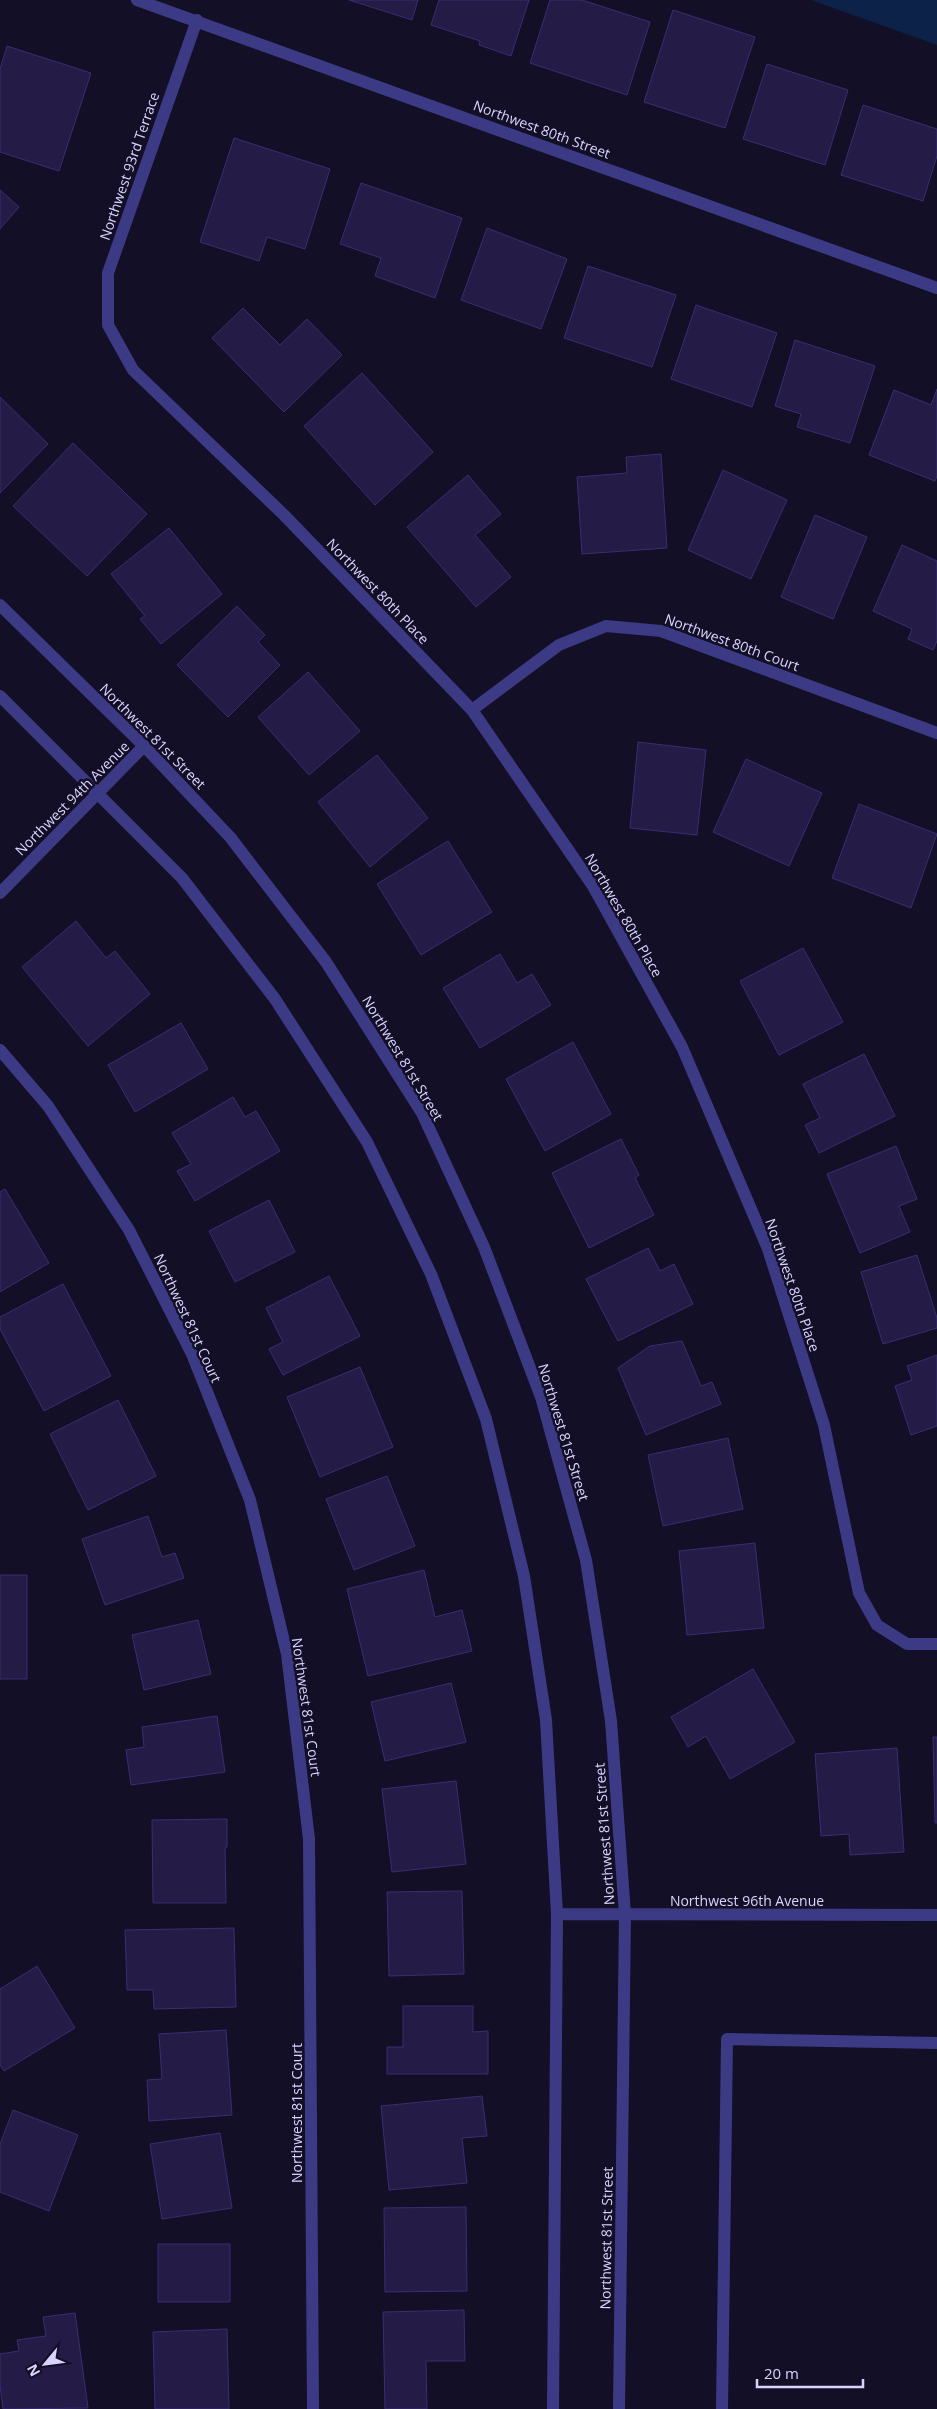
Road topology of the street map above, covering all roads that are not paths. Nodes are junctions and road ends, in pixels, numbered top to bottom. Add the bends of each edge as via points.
1 (137, 0) edge
2 (196, 20) junction
3 (937, 288) edge
4 (108, 325) joint
5 (0, 605) edge
6 (0, 696) edge
7 (472, 710) junction
8 (937, 733) edge
9 (144, 746) junction
10 (98, 792) junction
11 (0, 893) edge
12 (0, 1050) edge
13 (937, 1644) edge
14 (557, 1914) junction
15 (624, 1914) junction
16 (937, 1916) edge
17 (937, 2043) edge
18 (312, 2409) edge
19 (553, 2409) edge
20 (619, 2409) edge
21 (722, 2409) edge

1 - 2 street, Northwest 80th Street
2 - 3 street, Northwest 80th Street
2 - 4 street, Northwest 93rd Terrace via 108,273
4 - 7 street, Northwest 80th Place via 133,370 284,516
5 - 9 street, Northwest 81st Street
6 - 10 street
7 - 8 street, Northwest 80th Court via 559,645 606,626 661,631
7 - 13 street, Northwest 80th Place via 592,886 682,1047 768,1248 824,1424 859,1593 877,1625 907,1644
9 - 10 street, Northwest 94th Avenue
9 - 15 street, Northwest 81st Street via 230,837 326,962 422,1113 484,1247 541,1397 586,1560 611,1721
10 - 11 street, Northwest 94th Avenue
10 - 14 street via 182,878 275,999 367,1142 431,1274 486,1419 524,1576 546,1720
12 - 18 street, Northwest 81st Court via 48,1106 129,1230 192,1354 250,1500 287,1654 309,1840
14 - 15 street, Northwest 96th Avenue
14 - 19 street
15 - 16 street, Northwest 96th Avenue
15 - 20 street, Northwest 81st Street
17 - 21 street via 727,2039

